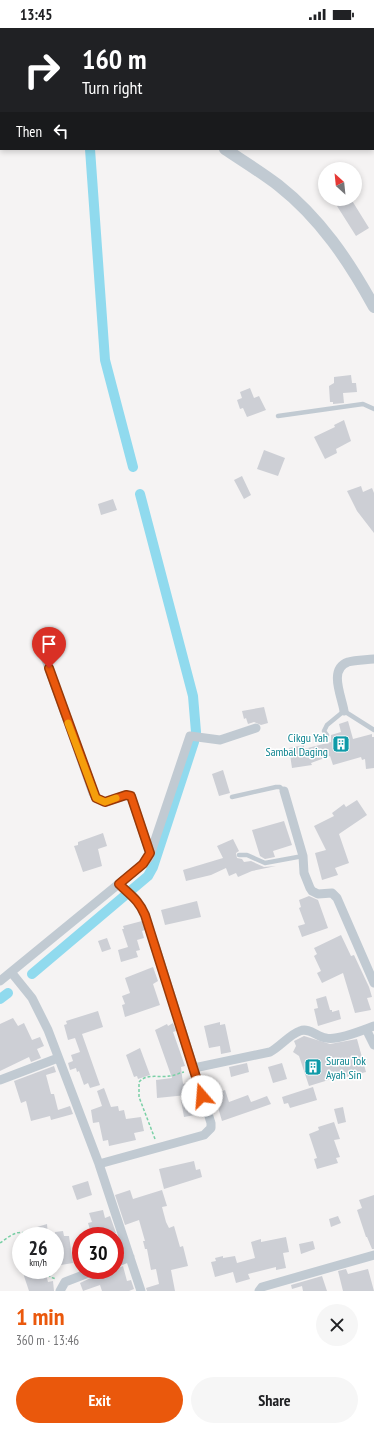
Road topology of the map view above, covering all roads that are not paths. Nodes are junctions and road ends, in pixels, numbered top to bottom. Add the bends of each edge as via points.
1 (226, 150) edge
2 (374, 307) edge
3 (374, 409) edge
4 (278, 416) dead end
5 (39, 640) dead end
6 (374, 659) edge
7 (344, 711) junction
8 (256, 728) dead end
9 (374, 730) edge
10 (327, 735) dead end
11 (284, 791) joint
12 (232, 797) dead end
13 (150, 853) junction
14 (239, 855) dead end
15 (303, 856) junction
16 (121, 886) junction
17 (155, 946) joint
18 (14, 975) junction
19 (0, 981) edge
20 (374, 983) edge
21 (370, 1027) edge
22 (374, 1046) edge
23 (58, 1058) junction
24 (194, 1068) junction
25 (0, 1080) edge
26 (99, 1164) junction
27 (374, 1255) edge
28 (130, 1257) junction
29 (124, 1259) edge
30 (73, 1279) edge
31 (60, 1291) edge
32 (141, 1291) edge
33 (259, 1291) edge

1 - 2 street via 278,185 325,230 356,273
3 - 4 lane via 363,404
5 - 13 street via 93,793 96,798 105,802 126,795 131,796
6 - 7 street via 349,662 340,668 337,683
7 - 9 lane
7 - 10 lane via 327,725 324,732
8 - 13 street via 220,740 190,737
11 - 12 lane via 276,787
11 - 15 street
13 - 16 street via 143,864
14 - 15 lane via 247,855 265,863
15 - 20 street via 304,872 310,888 315,893 328,892 337,898
16 - 17 lane via 128,895 140,903
16 - 18 street
17 - 24 street
18 - 19 street
18 - 23 street via 32,998
21 - 22 street
21 - 24 street via 334,1038 326,1038 306,1030 299,1031 279,1048 270,1052
23 - 25 street
23 - 26 street
24 - 26 street via 211,1128 204,1135
26 - 28 street
27 - 33 street via 262,1287
28 - 29 street
28 - 32 street
30 - 31 street via 65,1282

